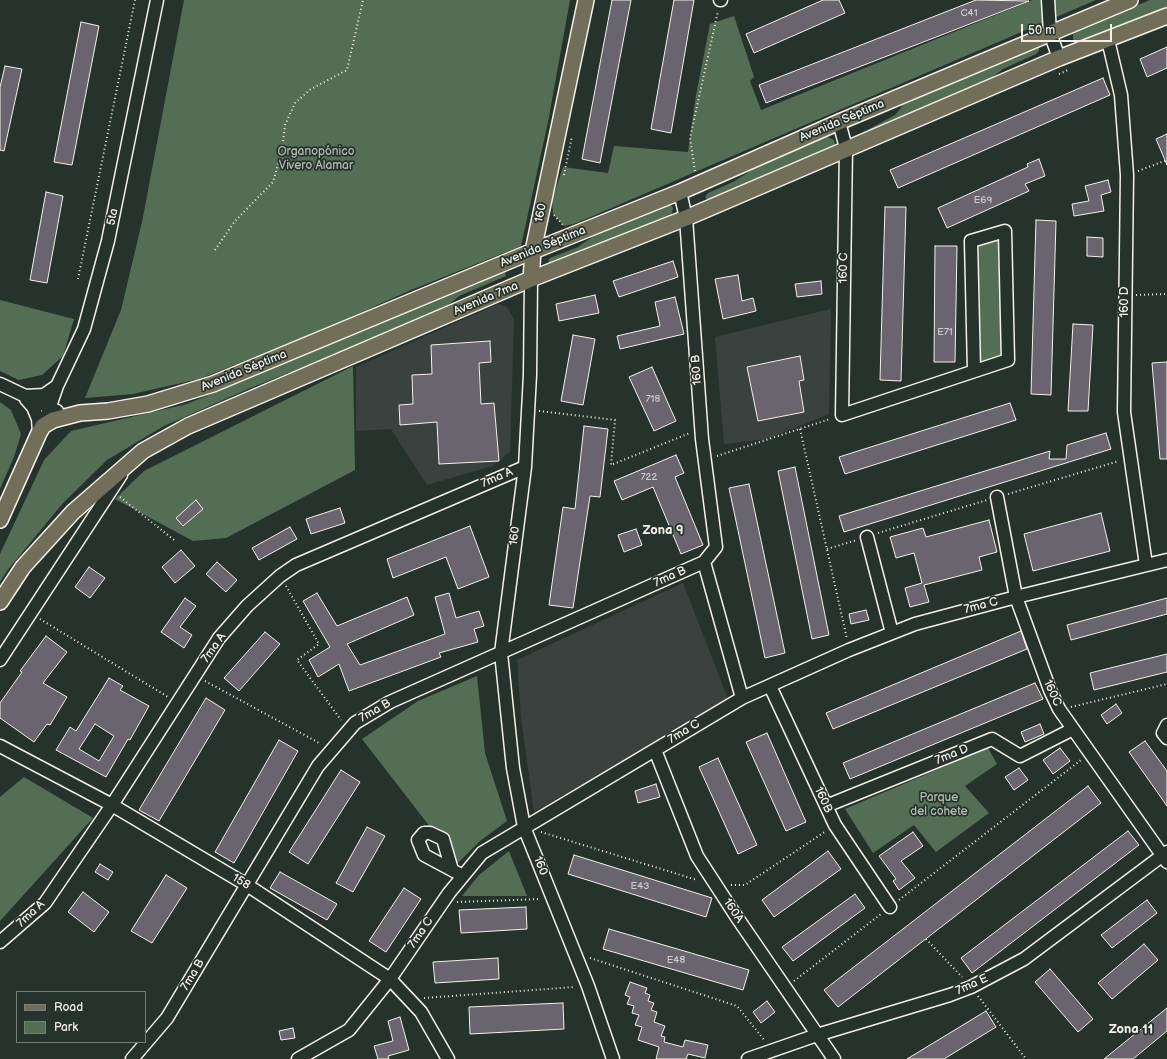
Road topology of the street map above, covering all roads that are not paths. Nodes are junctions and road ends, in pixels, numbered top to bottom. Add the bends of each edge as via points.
1 (157, 0) edge
2 (586, 0) edge
3 (1048, 0) edge
4 (1130, 0) edge
5 (1167, 16) edge
6 (1050, 33) junction
7 (1108, 40) junction
8 (1059, 58) junction
9 (839, 122) junction
10 (846, 148) junction
11 (680, 192) junction
12 (686, 218) junction
13 (533, 251) junction
14 (531, 279) junction
15 (974, 371) junction
16 (1, 385) edge
17 (57, 386) junction
18 (24, 396) junction
19 (49, 409) junction
20 (80, 413) junction
21 (41, 429) junction
22 (128, 464) junction
23 (525, 466) junction
24 (996, 497) road end
25 (0, 520) edge
26 (867, 537) road end
27 (716, 547) joint
28 (1167, 560) edge
29 (704, 562) junction
30 (1146, 565) junction
31 (1016, 597) junction
32 (0, 602) edge
33 (892, 633) junction
34 (501, 653) junction
35 (0, 660) edge
36 (770, 686) junction
37 (742, 698) junction
38 (1073, 729) junction
39 (0, 746) edge
40 (654, 750) junction
41 (112, 806) junction
42 (826, 806) junction
43 (524, 827) junction
44 (1165, 856) edge
45 (452, 870) dead end
46 (463, 876) junction
47 (247, 885) junction
48 (890, 907) road end
49 (0, 942) edge
50 (390, 979) junction
51 (816, 1035) junction
52 (146, 1043) edge
53 (146, 1043) edge
54 (132, 1059) edge
55 (298, 1059) edge
56 (448, 1059) edge
57 (613, 1059) edge
58 (748, 1059) edge
59 (834, 1059) edge

1 - 17 street, 5ta via 108,241 84,329
2 - 13 main road, 160
3 - 6 street
4 - 6 main road, Avenida Séptima
5 - 7 main road
6 - 8 street
6 - 9 main road, Avenida Séptima
7 - 8 main road
7 - 30 street, 160 D via 1121,95 1127,175 1124,412
8 - 10 main road
9 - 10 street, 160 C
9 - 11 main road, Avenida Séptima via 696,178
10 - 12 main road
10 - 15 street, 160 C via 842,415
11 - 12 street, 160 B
11 - 13 main road, Avenida Séptima
12 - 14 main road
12 - 27 street, 160 B via 701,428
13 - 14 main road, 160
13 - 20 main road, Avenida Séptima via 213,384 142,405
14 - 22 main road, Avenida 7ma via 188,426 155,443
14 - 23 street, 160
15 - 15 street via 972,241 1005,231 1008,360
16 - 18 street
17 - 18 street via 44,395
17 - 19 street, 5ta
18 - 19 street
18 - 21 street via 33,407
19 - 20 street
19 - 21 street, 5ta
20 - 21 main road, Avenida Séptima via 53,420
21 - 25 main road
22 - 32 main road via 73,512 23,567
22 - 35 street
23 - 34 street, 160
23 - 41 street, 7ma A via 296,565 280,576 247,606 219,638
24 - 31 street, 160C
26 - 33 street
27 - 29 street, 7ma B
28 - 30 street, 7ma C
29 - 34 street, 7ma B
29 - 37 street
30 - 31 street, 7ma C
31 - 33 street, 7ma C via 915,624
31 - 38 street, 160C via 1050,690
33 - 36 street, 7ma C
34 - 43 street, 160 via 513,768
34 - 47 street, 7ma B via 390,702 355,723 318,766
36 - 37 street, 7ma C
36 - 42 street, 160B
37 - 40 street, 7ma C
38 - 42 street, 7ma D via 1020,756 992,739
38 - 44 street, 160C
39 - 41 street, 158
40 - 43 street, 7ma C
40 - 51 street, 160A via 697,856
41 - 47 street, 158
41 - 49 street, 7ma A via 45,903
42 - 48 street, 160B via 835,825
43 - 46 street, 7ma C via 482,853
43 - 57 street, 160 via 588,986
44 - 51 street, 7ma E via 1024,958 971,987
45 - 46 street
46 - 50 street, 7ma C
47 - 50 street, 158
47 - 53 street, 7ma B via 167,1018
50 - 55 street, 7ma C via 349,1030
50 - 56 street, 158 via 421,1012
51 - 58 street, 7ma E
51 - 59 street, 160A
52 - 54 street, 7ma B

